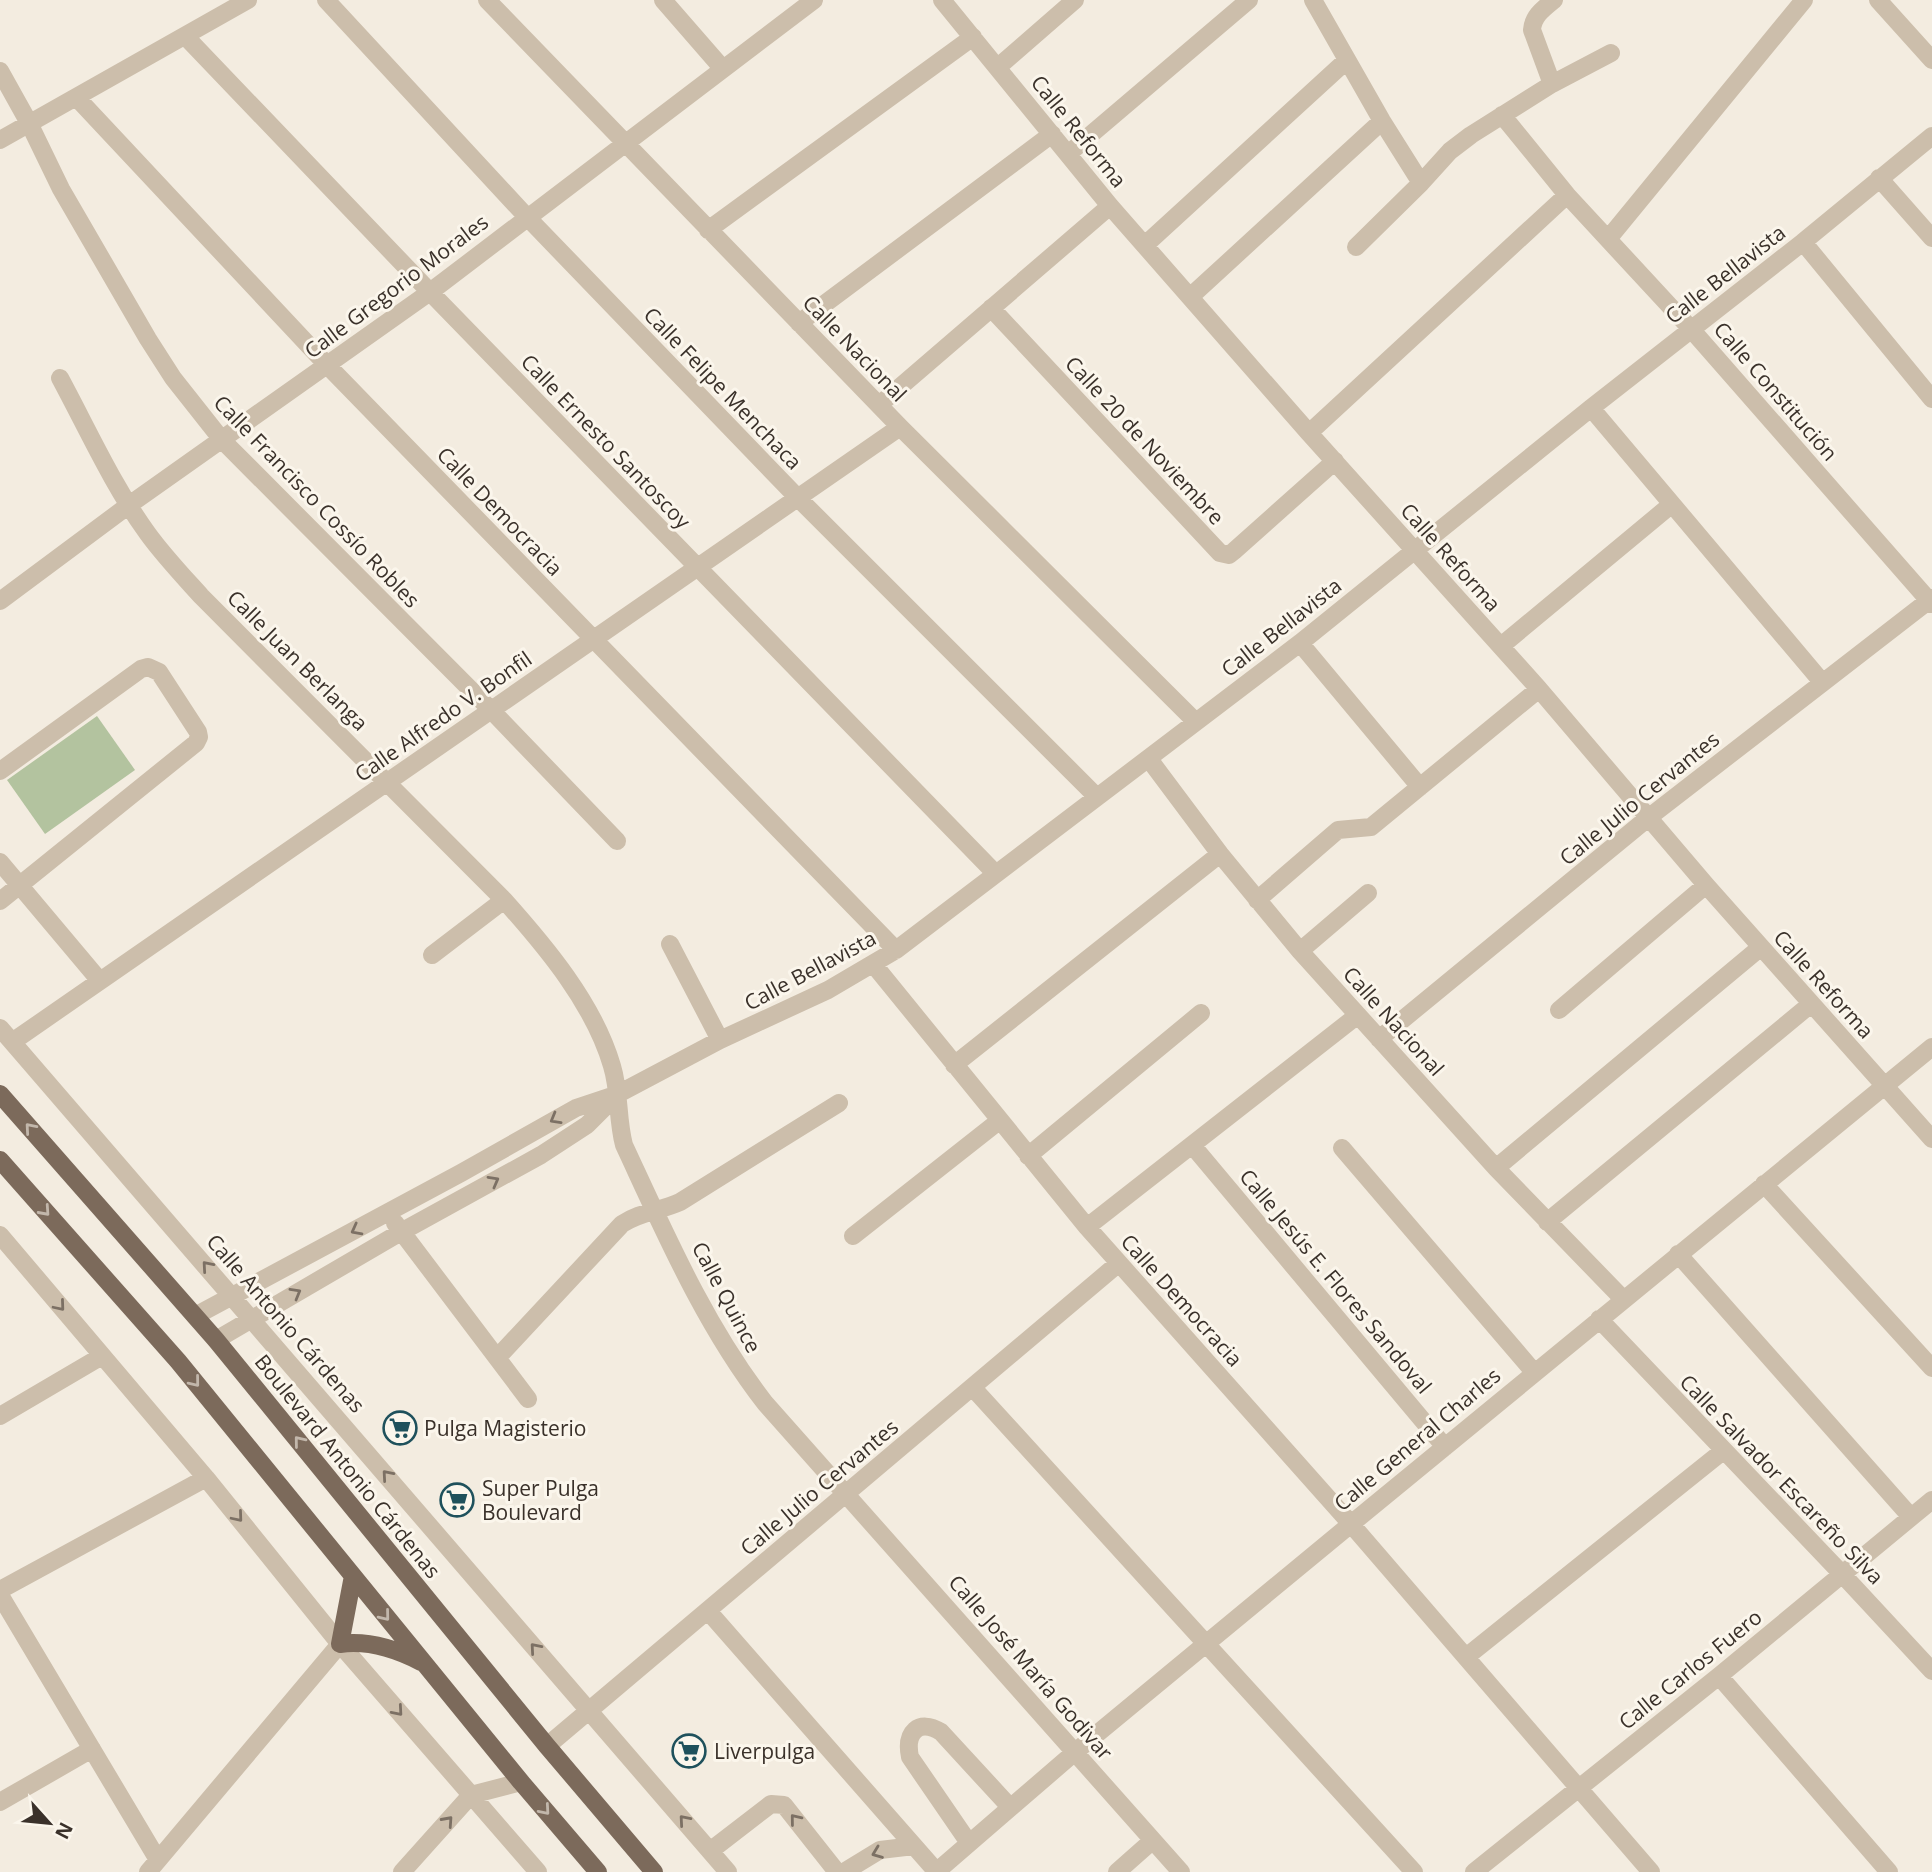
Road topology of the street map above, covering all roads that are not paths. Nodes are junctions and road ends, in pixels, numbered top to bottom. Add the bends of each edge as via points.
1 (248, 0) edge
2 (326, 0) edge
3 (487, 0) edge
4 (663, 0) edge
5 (814, 0) edge
6 (942, 0) edge
7 (1075, 0) edge
8 (1249, 0) edge
9 (1313, 0) edge
10 (1554, 0) edge
11 (1804, 0) edge
12 (1878, 0) edge
13 (186, 37) junction
14 (972, 37) junction
15 (1611, 52) dead end
16 (1347, 60) junction
17 (1932, 60) edge
18 (998, 67) junction
19 (723, 69) junction
20 (0, 71) edge
21 (1552, 84) junction
22 (77, 98) junction
23 (1502, 115) junction
24 (1382, 121) junction
25 (29, 123) junction
26 (1052, 134) junction
27 (1932, 136) edge
28 (0, 140) edge
29 (625, 143) junction
30 (1068, 154) junction
31 (1879, 178) junction
32 (1421, 183) junction
33 (1567, 195) junction
34 (1110, 206) junction
35 (527, 217) junction
36 (708, 230) junction
37 (1932, 238) edge
38 (1608, 239) junction
39 (1803, 242) junction
40 (1144, 245) junction
41 (1356, 247) dead end
42 (430, 292) junction
43 (1190, 297) junction
44 (991, 308) junction
45 (799, 323) junction
46 (1691, 329) junction
47 (328, 366) junction
48 (60, 378) dead end
49 (1932, 399) edge
50 (879, 405) junction
51 (1591, 408) junction
52 (900, 427) junction
53 (1309, 433) junction
54 (222, 440) junction
55 (1335, 461) junction
56 (798, 498) junction
57 (1672, 504) junction
58 (129, 505) junction
59 (1414, 550) junction
60 (696, 566) junction
61 (0, 601) edge
62 (1931, 601) edge
63 (592, 639) junction
64 (1300, 643) junction
65 (1501, 646) junction
66 (1822, 682) junction
67 (1539, 689) junction
68 (491, 710) junction
69 (1196, 722) junction
70 (1149, 759) junction
71 (0, 771) edge
72 (388, 781) junction
73 (1420, 787) junction
74 (1097, 797) junction
75 (1648, 818) junction
76 (617, 841) dead end
77 (1220, 854) junction
78 (0, 862) edge
79 (996, 874) junction
80 (19, 885) junction
81 (1706, 885) junction
82 (1368, 893) dead end
83 (504, 900) junction
84 (1257, 900) junction
85 (0, 901) edge
86 (670, 944) dead end
87 (1761, 947) junction
88 (896, 950) junction
89 (1300, 951) junction
90 (432, 955) dead end
91 (874, 965) junction
92 (100, 981) junction
93 (1811, 1004) junction
94 (1559, 1010) dead end
95 (1201, 1013) dead end
96 (1358, 1016) junction
97 (0, 1028) edge
98 (1380, 1039) junction
99 (720, 1041) junction
100 (12, 1042) junction
101 (1932, 1047) edge
102 (954, 1065) junction
103 (1884, 1086) junction
104 (0, 1094) edge
105 (618, 1094) junction
106 (839, 1103) dead end
107 (999, 1121) junction
108 (1932, 1139) edge
109 (1192, 1145) junction
110 (1342, 1148) dead end
111 (1028, 1156) junction
112 (0, 1160) edge
113 (1496, 1168) junction
114 (1764, 1184) junction
115 (656, 1210) junction
116 (387, 1213) junction
117 (1546, 1222) junction
118 (1087, 1227) junction
119 (401, 1232) junction
120 (853, 1236) dead end
121 (1, 1238) edge
122 (1678, 1254) junction
123 (1119, 1263) junction
124 (233, 1296) junction
125 (1623, 1299) junction
126 (195, 1316) junction
127 (253, 1319) junction
128 (1599, 1320) junction
129 (216, 1340) junction
130 (102, 1356) junction
131 (496, 1358) junction
132 (1932, 1368) edge
133 (1534, 1372) junction
134 (972, 1388) junction
135 (528, 1399) dead end
136 (0, 1416) edge
137 (1445, 1447) junction
138 (1723, 1451) junction
139 (206, 1478) junction
140 (847, 1493) junction
141 (1932, 1500) edge
142 (1911, 1517) junction
143 (1350, 1524) junction
144 (1842, 1574) junction
145 (353, 1576) junction
146 (0, 1593) edge
147 (708, 1611) junction
148 (340, 1644) junction
149 (1206, 1644) junction
150 (1466, 1657) junction
151 (425, 1664) junction
152 (1932, 1671) edge
153 (1719, 1676) junction
154 (589, 1711) junction
155 (547, 1746) junction
156 (92, 1749) junction
157 (1075, 1752) junction
158 (521, 1782) junction
159 (1578, 1787) junction
160 (471, 1795) junction
161 (0, 1802) edge
162 (1010, 1807) junction
163 (1152, 1841) junction
164 (969, 1843) junction
165 (914, 1846) junction
166 (710, 1851) junction
167 (153, 1866) edge
168 (1494, 1866) edge
169 (1128, 1868) edge
170 (402, 1872) edge
171 (538, 1872) edge
172 (598, 1872) edge
173 (654, 1872) edge
174 (728, 1872) edge
175 (837, 1872) edge
176 (844, 1872) edge
177 (936, 1872) edge
178 (1181, 1872) edge
179 (1414, 1872) edge
180 (1474, 1872) edge
181 (1651, 1872) edge
182 (1889, 1872) edge

1 - 13 street
2 - 35 street, Calle Felipe Menchaca
3 - 29 street, Calle Nacional
4 - 19 street
5 - 19 street, Calle Gregorio Morales
6 - 14 street, Calle Reforma
7 - 18 street
8 - 30 street
9 - 16 street
10 - 21 street via 1538,15 1532,30
11 - 38 street
12 - 17 street
13 - 22 street
13 - 42 street, Calle Ernesto Santoscoy
14 - 18 street, Calle Reforma
14 - 36 street
15 - 21 street
16 - 24 street
16 - 40 street
18 - 26 street, Calle Reforma
19 - 29 street, Calle Gregorio Morales
20 - 25 street, Calle Francisco Cossío Robles
21 - 23 street
22 - 25 street
22 - 47 street, Calle Democracia
23 - 32 street via 1450,151
23 - 33 street, Calle Constitución
24 - 32 street
24 - 43 street
25 - 28 street
25 - 54 street, Calle Francisco Cossío Robles via 61,190 148,338
26 - 30 street, Calle Reforma
26 - 45 street
27 - 31 street, Calle Bellavista
29 - 35 street, Calle Gregorio Morales
29 - 36 street, Calle Nacional
30 - 34 street, Calle Reforma
31 - 37 street
31 - 39 street, Calle Bellavista
32 - 41 street
33 - 38 street, Calle Constitución
33 - 53 street
34 - 40 street, Calle Reforma
34 - 44 street
35 - 42 street, Calle Gregorio Morales
35 - 56 street, Calle Felipe Menchaca
36 - 45 street, Calle Nacional
38 - 46 street, Calle Constitución
39 - 46 street, Calle Bellavista
39 - 49 street
40 - 43 street, Calle Reforma
42 - 47 street, Calle Gregorio Morales
42 - 60 street, Calle Ernesto Santoscoy
43 - 53 street, Calle Reforma
44 - 50 street
44 - 55 street, Calle 20 de Noviembre via 1220,553 1229,555
45 - 50 street, Calle Nacional
46 - 51 street, Calle Bellavista
46 - 62 street, Calle Constitución
47 - 54 street, Calle Gregorio Morales
47 - 63 street, Calle Democracia
48 - 58 street, Calle Juan Berlanga
50 - 52 street, Calle Nacional
51 - 57 street
51 - 59 street, Calle Bellavista
52 - 56 street, Calle Alfredo V. Bonfil
52 - 69 street, Calle Nacional
53 - 55 street, Calle Reforma
54 - 58 street, Calle Gregorio Morales
54 - 68 street, Calle Francisco Cossío Robles
55 - 59 street, Calle Reforma
56 - 60 street, Calle Alfredo V. Bonfil
56 - 74 street, Calle Felipe Menchaca
57 - 65 street
57 - 66 street
58 - 61 street, Calle Gregorio Morales
58 - 72 street, Calle Juan Berlanga via 201,596
59 - 64 street, Calle Bellavista
59 - 65 street, Calle Reforma
60 - 63 street, Calle Alfredo V. Bonfil
60 - 79 street, Calle Ernesto Santoscoy
62 - 66 street, Calle Julio Cervantes
63 - 68 street, Calle Alfredo V. Bonfil
63 - 88 street, Calle Democracia
64 - 69 street, Calle Bellavista
64 - 73 street
65 - 67 street, Calle Reforma
66 - 75 street, Calle Julio Cervantes
67 - 73 street
67 - 75 street, Calle Reforma
68 - 72 street, Calle Alfredo V. Bonfil
68 - 76 street, Calle Francisco Cossío Robles
69 - 70 street, Calle Bellavista
70 - 74 street, Calle Bellavista
70 - 77 street, Calle Nacional
71 - 80 street via 148,667 159,672 199,737
72 - 83 street, Calle Juan Berlanga
72 - 92 street, Calle Alfredo V. Bonfil
73 - 84 street via 1371,827 1338,830
74 - 79 street, Calle Bellavista
75 - 81 street, Calle Reforma
75 - 98 street, Calle Julio Cervantes
77 - 84 street, Calle Nacional
77 - 102 street
78 - 80 street
79 - 88 street, Calle Bellavista
80 - 85 street
80 - 92 street
81 - 87 street, Calle Reforma
81 - 94 street
82 - 89 street
83 - 90 street
83 - 105 street, Calle Juan Berlanga via 574,987 607,1051
84 - 89 street, Calle Nacional
86 - 99 street
87 - 93 street, Calle Reforma
87 - 113 street
88 - 91 street, Calle Bellavista
89 - 96 street, Calle Nacional
91 - 99 street, Calle Bellavista
91 - 102 street, Calle Democracia
92 - 100 street, Calle Alfredo V. Bonfil
93 - 103 street, Calle Reforma
93 - 117 street
95 - 111 street
96 - 98 street, Calle Nacional
96 - 109 street
97 - 100 street, Calle Antonio Cárdenas
98 - 113 street, Calle Nacional
99 - 105 street, Calle Bellavista
124 -> 100 street, Calle Antonio Cárdenas
101 - 103 street, Calle General Charles
102 - 107 street, Calle Democracia
103 - 108 street, Calle Reforma
103 - 114 street, Calle General Charles
126 -> 104 main road, Boulevard Antonio Cárdenas
105 - 115 street, Calle Quince via 624,1145
105 -> 116 street, Calle Bellavista via 576,1108
119 -> 105 street, Calle Bellavista via 541,1155 587,1125
106 - 115 street via 680,1202
107 - 111 street, Calle Democracia
107 - 120 street
109 - 118 street
109 - 137 street, Calle Jesús E. Flores Sandoval
110 - 133 street
111 - 118 street, Calle Democracia
112 -> 145 main road via 178,1361
113 - 117 street, Calle Nacional
114 - 122 street, Calle General Charles
114 - 132 street
115 - 131 street via 622,1224
115 - 140 street, Calle Quince via 703,1308 738,1366
116 - 119 street
116 -> 124 street, Calle Bellavista
117 - 125 street, Calle Nacional
118 - 123 street, Calle Democracia
127 -> 119 street, Calle Bellavista
119 - 131 street
121 -> 130 street
122 - 125 street, Calle General Charles
122 - 142 street
123 - 134 street, Calle Julio Cervantes
123 - 143 street, Calle Democracia
124 - 126 street, Calle Bellavista
124 - 127 street, Calle Antonio Cárdenas
125 - 128 street, Calle General Charles
126 - 129 main road, Boulevard Antonio Cárdenas
127 - 129 street, Calle Bellavista
154 -> 127 street, Calle Antonio Cárdenas
128 - 133 street, Calle General Charles
128 - 138 street, Calle Salvador Escareño Silva
155 -> 129 main road, Boulevard Antonio Cárdenas
130 - 136 street
130 - 139 street
131 - 135 street
133 - 137 street, Calle General Charles
134 - 140 street, Calle Julio Cervantes
134 - 149 street
137 - 143 street, Calle General Charles
138 - 144 street, Calle Salvador Escareño Silva
138 - 150 street
139 - 146 street
139 -> 148 street
140 - 147 street, Calle Julio Cervantes
140 - 157 street, Calle José María Godivar
141 - 142 street, Calle Carlos Fuero
142 - 144 street, Calle Carlos Fuero
143 - 149 street, Calle General Charles
143 - 150 street, Calle Democracia
144 - 152 street, Calle Salvador Escareño Silva
144 - 153 street, Calle Carlos Fuero
145 - 148 main road
145 -> 151 main road
146 - 156 street
147 - 154 street, Calle Julio Cervantes
147 - 165 street
148 - 151 main road via 374,1645
148 -> 160 street
148 - 167 street
149 - 157 street, Calle General Charles
149 - 179 street
150 - 159 street, Calle Democracia
151 - 158 main road
153 - 159 street, Calle Carlos Fuero
153 - 182 street
154 - 155 street, Calle Julio Cervantes
166 -> 154 street, Calle Antonio Cárdenas
155 - 173 main road, Boulevard Antonio Cárdenas
156 - 161 street
156 - 167 street
157 - 162 street, Calle General Charles
157 - 163 street, Calle José María Godivar
158 - 160 street
158 -> 172 main road
159 - 168 street, Calle Carlos Fuero
159 - 181 street, Calle Democracia
170 -> 160 street
160 - 171 street
162 - 164 street, Calle General Charles
162 - 164 street via 942,1732 928,1726 910,1735 910,1757
163 - 169 street
163 - 178 street, Calle José María Godivar
164 - 177 street, Calle General Charles
165 -> 176 street via 880,1850
165 - 177 street
166 - 174 street, Calle Antonio Cárdenas
175 -> 166 street via 780,1803 771,1804
168 - 180 street, Calle Carlos Fuero

